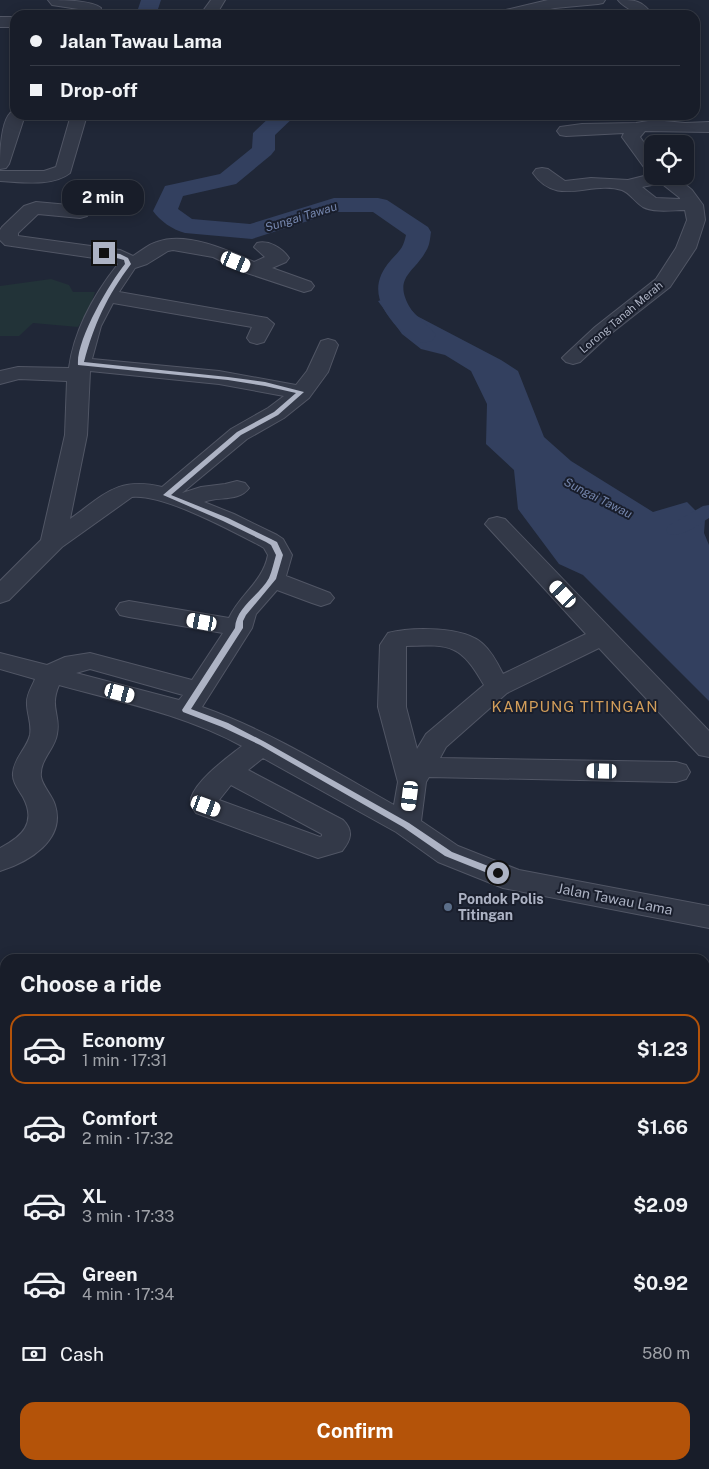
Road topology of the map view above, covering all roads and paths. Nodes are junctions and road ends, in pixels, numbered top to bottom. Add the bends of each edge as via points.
1 (56, 0) edge
2 (598, 0) edge
3 (625, 0) edge
4 (92, 10) edge
5 (524, 10) edge
6 (640, 10) edge
7 (10, 120) edge
8 (78, 120) edge
9 (661, 120) edge
10 (709, 127) edge
11 (636, 128) junction
12 (566, 132) dead end
13 (644, 155) edge
14 (0, 163) edge
15 (542, 173) dead end
16 (0, 176) edge
17 (644, 181) edge
18 (628, 185) junction
19 (674, 185) edge
20 (700, 207) edge
21 (80, 212) dead end
22 (264, 246) dead end
23 (128, 264) junction
24 (254, 269) junction
25 (304, 286) dead end
26 (106, 296) junction
27 (257, 338) dead end
28 (328, 346) dead end
29 (573, 358) dead end
30 (79, 369) junction
31 (0, 378) edge
32 (301, 392) junction
33 (237, 488) dead end
34 (176, 499) junction
35 (497, 524) dead end
36 (53, 542) junction
37 (272, 579) junction
38 (0, 595) edge
39 (321, 598) dead end
40 (129, 609) dead end
41 (239, 628) junction
42 (602, 636) junction
43 (0, 661) edge
44 (51, 674) junction
45 (498, 687) junction
46 (193, 700) junction
47 (262, 744) junction
48 (709, 748) edge
49 (230, 772) dead end
50 (676, 772) dead end
51 (416, 774) junction
52 (406, 825) junction
53 (0, 860) edge
54 (709, 917) edge

1 - 4 street via 89,6
2 - 5 street via 555,3
3 - 6 street
7 - 14 street
8 - 16 street via 64,169 60,173
9 - 10 street via 685,128
9 - 11 street
11 - 12 street
11 - 13 street via 631,137
15 - 18 street via 561,187 591,183
17 - 18 street
18 - 20 street via 650,203
19 - 20 street
20 - 29 street, Lorong Tanah Merah via 686,248 663,283
21 - 23 street via 36,208 8,231 7,236 12,241 120,256
22 - 24 street via 279,258
23 - 24 street via 162,246 173,244 205,249
23 - 26 street
24 - 25 street
26 - 27 street via 260,322 264,324
26 - 30 street via 91,326
28 - 32 street via 317,372
30 - 31 street
30 - 32 street via 228,378
30 - 36 street via 76,435
32 - 34 street via 276,413 239,434
33 - 34 street
34 - 36 street via 145,490 124,491
34 - 37 street via 226,519 274,544 280,555
35 - 42 street
36 - 38 street
37 - 39 street
37 - 41 street via 243,614
40 - 41 street
41 - 46 street
42 - 45 street
42 - 48 street
43 - 44 street, Jalan Tawau Lama
44 - 46 street, Jalan Tawau Lama
44 - 53 street via 40,701 44,734 26,772 29,785 40,802 41,828 33,842 20,853
45 - 51 street via 436,741
45 - 51 street via 474,650 465,644 454,640 408,637 397,640 393,645 392,707
46 - 47 street, Jalan Tawau Lama via 225,725
47 - 49 street
47 - 52 street, Jalan Tawau Lama
50 - 51 street
51 - 52 street
52 - 54 street, Jalan Tawau Lama via 448,854 514,880

